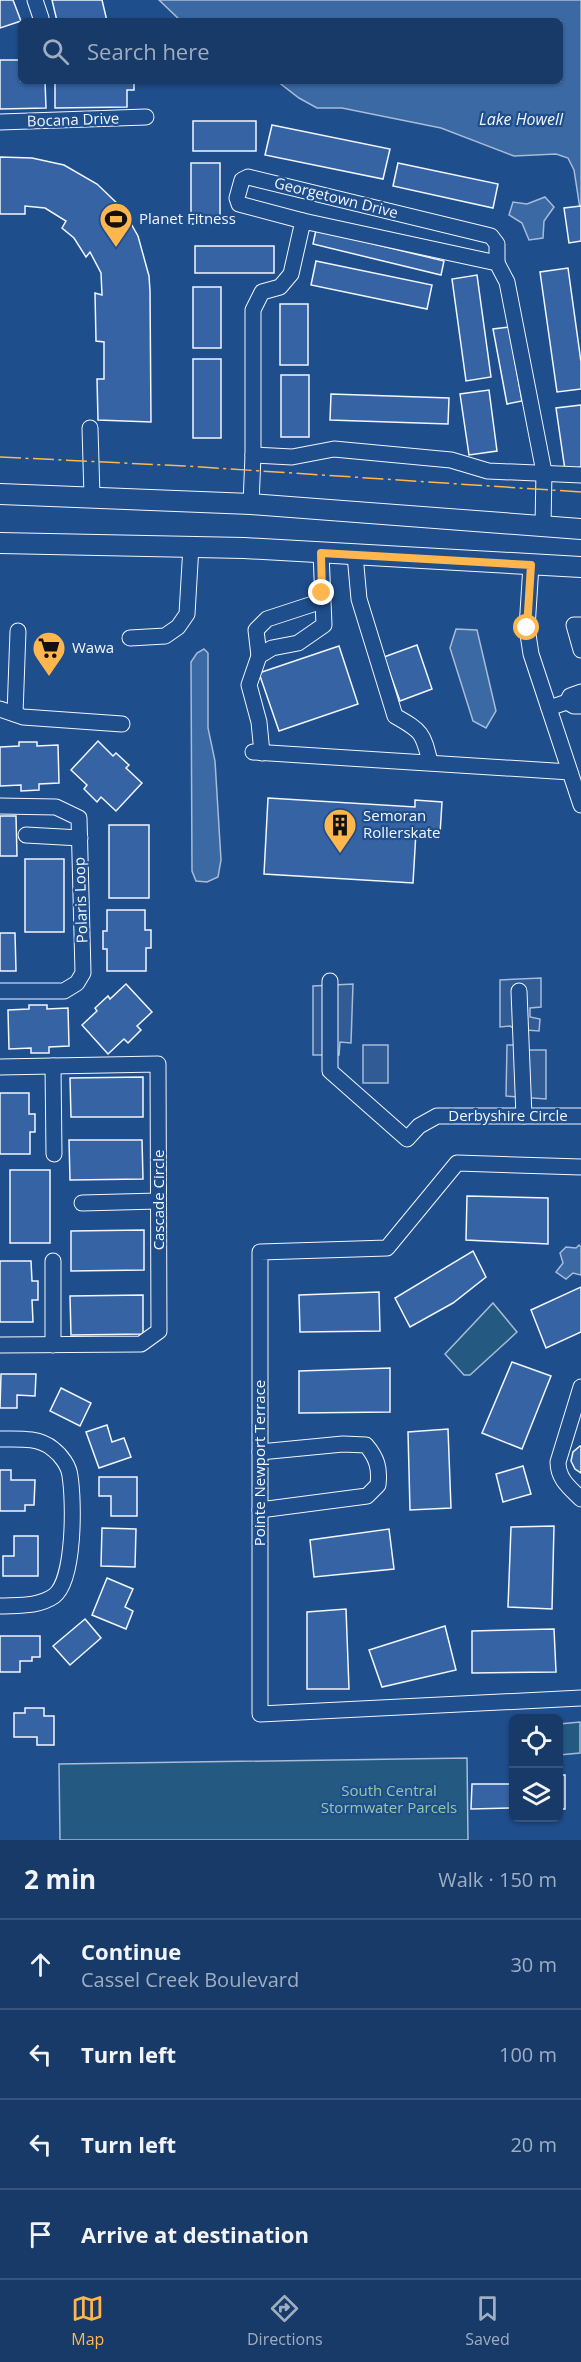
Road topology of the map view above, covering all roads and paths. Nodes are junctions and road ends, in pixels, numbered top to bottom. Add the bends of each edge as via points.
1 (35, 0) edge
2 (41, 18) dead end
3 (146, 117) dead end
4 (0, 122) edge
5 (303, 221) junction
6 (497, 263) junction
7 (90, 428) dead end
8 (253, 455) junction
9 (544, 472) junction
10 (581, 475) edge
11 (0, 494) edge
12 (92, 496) junction
13 (251, 504) junction
14 (543, 526) junction
15 (581, 529) edge
16 (0, 543) edge
17 (191, 546) junction
18 (321, 553) junction
19 (354, 555) junction
20 (531, 565) junction
21 (581, 567) edge
22 (322, 601) junction
23 (581, 625) edge
24 (18, 631) dead end
25 (130, 638) dead end
26 (581, 650) edge
27 (258, 656) junction
28 (581, 692) edge
29 (574, 704) edge
30 (0, 708) edge
31 (549, 708) junction
32 (15, 714) junction
33 (123, 724) dead end
34 (430, 762) junction
35 (570, 772) junction
36 (581, 805) edge
37 (0, 806) edge
38 (26, 835) dead end
39 (80, 838) junction
40 (330, 981) dead end
41 (0, 991) edge
42 (519, 991) dead end
43 (53, 1066) junction
44 (0, 1067) edge
45 (524, 1116) junction
46 (581, 1116) edge
47 (54, 1154) dead end
48 (581, 1167) edge
49 (158, 1201) junction
50 (82, 1203) dead end
51 (53, 1261) dead end
52 (0, 1345) edge
53 (53, 1345) junction
54 (581, 1387) edge
55 (0, 1439) edge
56 (260, 1452) junction
57 (581, 1499) edge
58 (260, 1510) junction
59 (0, 1606) edge
60 (581, 1698) edge

1 - 2 street
3 - 4 street, Bocana Drive
5 - 6 street, Georgetown Drive
5 - 6 street, Georgetown Drive via 239,204 242,180 248,177 491,236 497,244
5 - 8 street, Georgetown Drive via 291,274 280,287 262,292 253,310
6 - 9 street, Georgetown Drive via 507,282
7 - 12 street
8 - 9 street via 292,457 334,450 451,460 516,474
8 - 13 street, Georgetown Drive
9 - 10 street
9 - 14 street, Georgetown Drive
11 - 12 main road
12 - 13 main road
13 - 14 main road
14 - 15 main road
16 - 17 main road
17 - 18 main road
17 - 25 street via 187,615 165,636
18 - 19 main road
18 - 22 street
19 - 20 main road
19 - 34 street via 359,599 395,716 415,727 424,738
20 - 21 main road
20 - 31 street via 527,628 531,654
22 - 27 street via 324,625 298,643 272,648
22 - 27 street via 267,619 256,630
23 - 26 street via 574,625
24 - 32 street
27 - 34 street via 249,686 259,722 258,752
28 - 29 street via 570,696
29 - 31 street
30 - 32 street
31 - 35 street
32 - 33 street
34 - 35 street
35 - 36 street
37 - 39 street, Polaris Loop via 56,807 79,818
38 - 39 street
39 - 41 street, Polaris Loop via 83,973 77,983 64,991
40 - 45 street, Derbyshire Circle via 330,1071 407,1139 419,1126 438,1116
42 - 45 street
43 - 44 street, Cascade Circle
43 - 47 street
43 - 49 street, Cascade Circle via 158,1064
45 - 46 street, Derbyshire Circle
48 - 56 street, Pointe Newport Terrace via 457,1164 387,1248 260,1252
49 - 50 street
49 - 53 street, Cascade Circle via 159,1332 141,1344
51 - 53 street
52 - 53 street, Cascade Circle
54 - 57 street via 558,1462 558,1472
55 - 59 street via 40,1442 59,1455 70,1475 71,1521 68,1571 63,1586 42,1602
56 - 58 street, Pointe Newport Terrace
56 - 58 street via 366,1445 376,1457 380,1473 378,1485 367,1496
58 - 60 street, Pointe Newport Terrace via 260,1714

